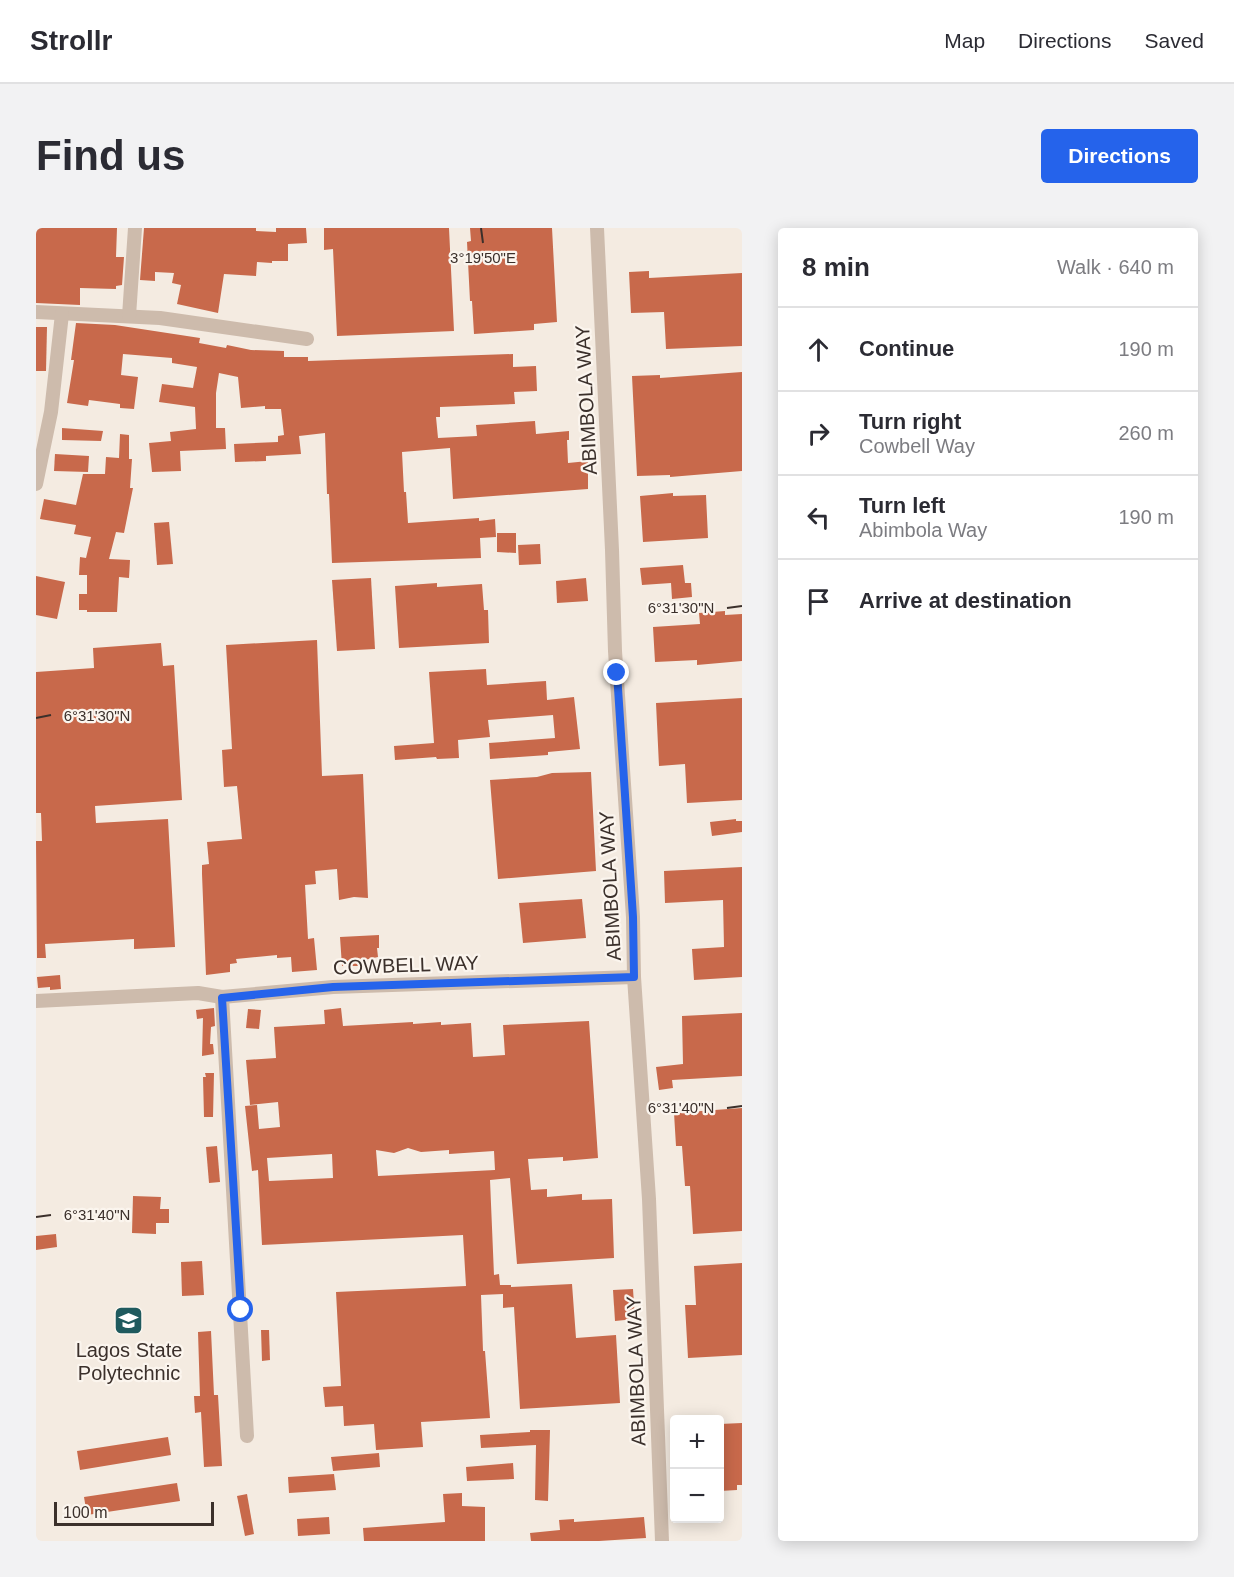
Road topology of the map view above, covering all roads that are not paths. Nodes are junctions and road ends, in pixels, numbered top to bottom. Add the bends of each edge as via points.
1 (135, 228) edge
2 (597, 228) edge
3 (36, 312) edge
4 (62, 314) junction
5 (129, 316) junction
6 (307, 339) dead end
7 (36, 484) edge
8 (634, 977) junction
9 (222, 998) junction
10 (36, 1001) edge
11 (247, 1436) dead end
12 (662, 1541) edge

1 - 5 street
2 - 8 street, ABIMBOLA WAY
3 - 4 street
4 - 5 street
4 - 7 street via 51,412
5 - 6 street
8 - 9 street, COWBELL WAY via 333,987
8 - 12 street, ABIMBOLA WAY via 649,1199
9 - 10 street, COWBELL WAY via 198,993
9 - 11 street

